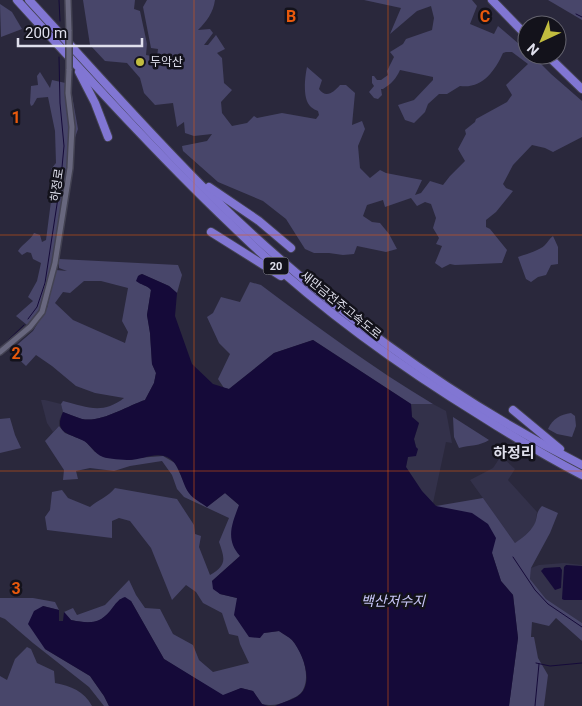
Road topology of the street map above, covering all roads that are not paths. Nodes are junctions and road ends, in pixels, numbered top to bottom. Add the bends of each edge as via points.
1 (18, 0) edge
2 (29, 0) edge
3 (68, 0) edge
4 (492, 0) edge
5 (499, 0) edge
6 (517, 18) edge
7 (517, 26) edge
8 (72, 60) junction
9 (557, 65) edge
10 (564, 65) edge
11 (582, 82) edge
12 (582, 89) edge
13 (108, 137) dead end
14 (174, 158) junction
15 (211, 232) dead end
16 (291, 248) dead end
17 (303, 290) junction
18 (0, 352) edge
19 (513, 410) dead end
20 (580, 464) edge
21 (582, 475) edge

1 - 8 highway, 새만금전주고속도로 / 20
2 - 14 highway, 새만금전주고속도로 / 20
3 - 18 street, 하정로, bridge via 70,168 55,263 42,312 30,327
4 - 7 highway
5 - 6 highway
8 - 13 highway via 95,103
8 - 17 highway, 새만금전주고속도로 / 20 via 184,180
9 - 12 highway
10 - 11 highway
14 - 16 highway
14 - 20 highway, 새만금전주고속도로 / 20 via 272,251 377,337 497,418
15 - 17 highway
17 - 21 highway, 새만금전주고속도로 / 20 via 429,384
19 - 20 highway

